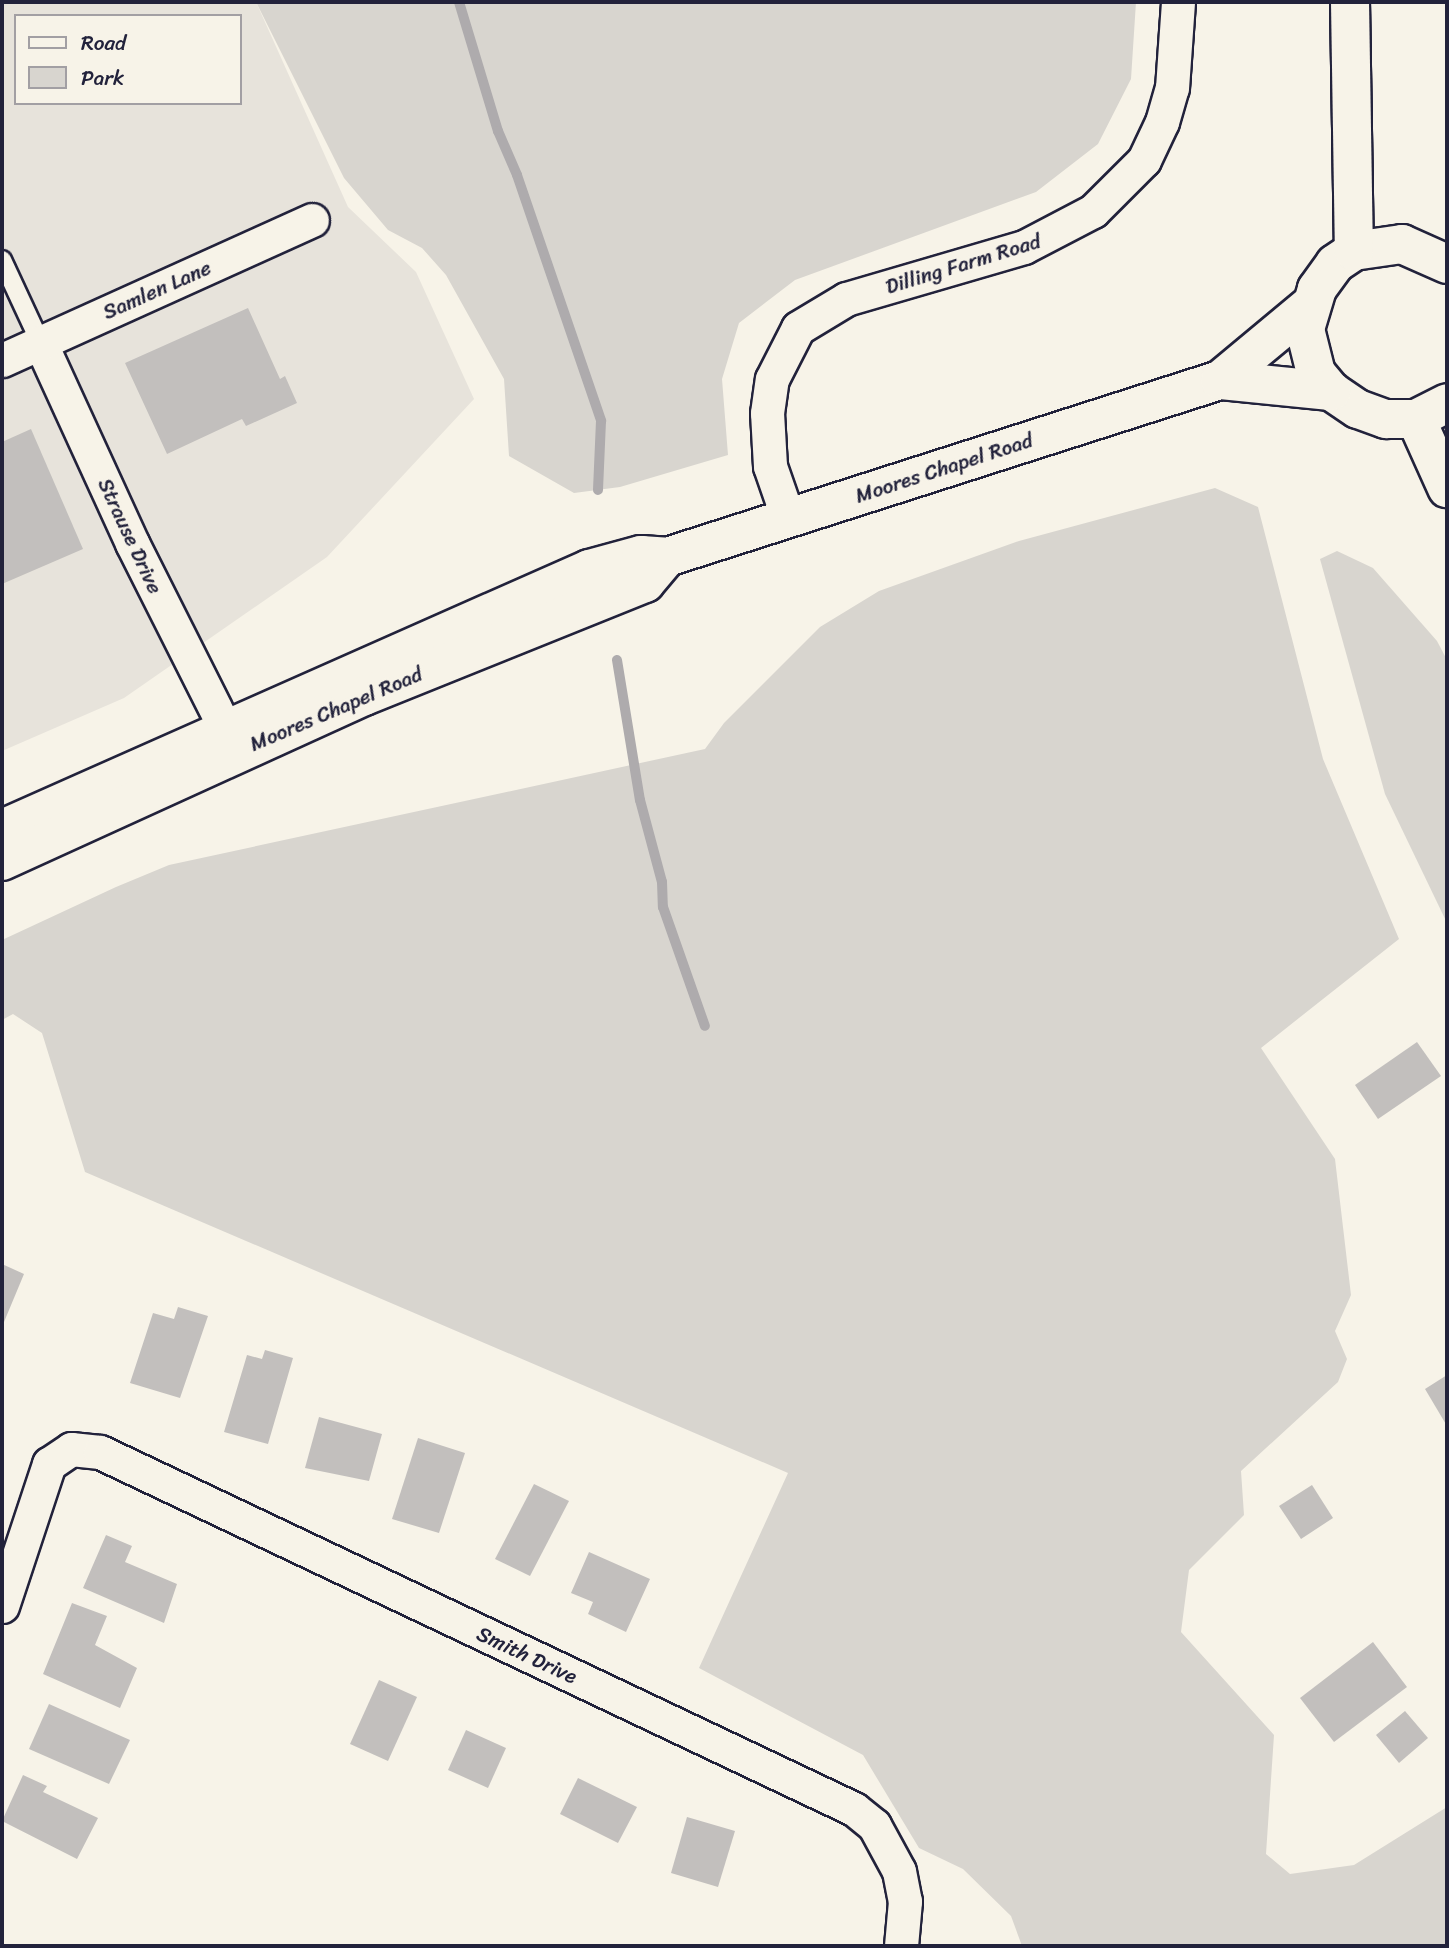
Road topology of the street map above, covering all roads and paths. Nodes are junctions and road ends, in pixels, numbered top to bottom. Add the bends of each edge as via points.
1 (1178, 2) edge
2 (1350, 2) edge
3 (313, 220) dead end
4 (1353, 251) junction
5 (2, 260) edge
6 (1447, 264) edge
7 (1308, 307) junction
8 (40, 342) junction
9 (2, 360) edge
10 (1220, 380) junction
11 (1331, 391) junction
12 (1432, 411) edge
13 (1447, 488) edge
14 (788, 518) junction
15 (667, 558) junction
16 (225, 728) junction
17 (2, 829) edge
18 (2, 861) edge
19 (2, 1606) edge
20 (901, 1946) edge

1 - 14 street, Dilling Farm Road via 1172,88 1162,122 1144,160 1093,211 1024,247 846,299 798,328 772,379 767,413 770,466
2 - 4 main road
3 - 8 street, Samlen Lane
4 - 6 main road via 1402,244
4 - 7 main road, Moores Chapel Road via 1335,264
5 - 8 lane
7 - 10 main road, Moores Chapel Road
7 - 11 main road via 1308,353
8 - 9 street, Samlen Lane
8 - 16 street, Strause Drive via 132,543
10 - 11 main road, Moores Chapel Road
10 - 14 main road, Moores Chapel Road
11 - 12 main road, Moores Chapel Road via 1386,419
12 - 13 main road
14 - 15 main road, Moores Chapel Road
15 - 16 main road, Moores Chapel Road via 641,555 574,574
15 - 18 main road, Moores Chapel Road via 645,583 364,696
16 - 17 main road, Moores Chapel Road
19 - 20 street, Smith Drive via 49,1464 58,1455 82,1448 100,1452 854,1809 874,1825 899,1871 905,1901

